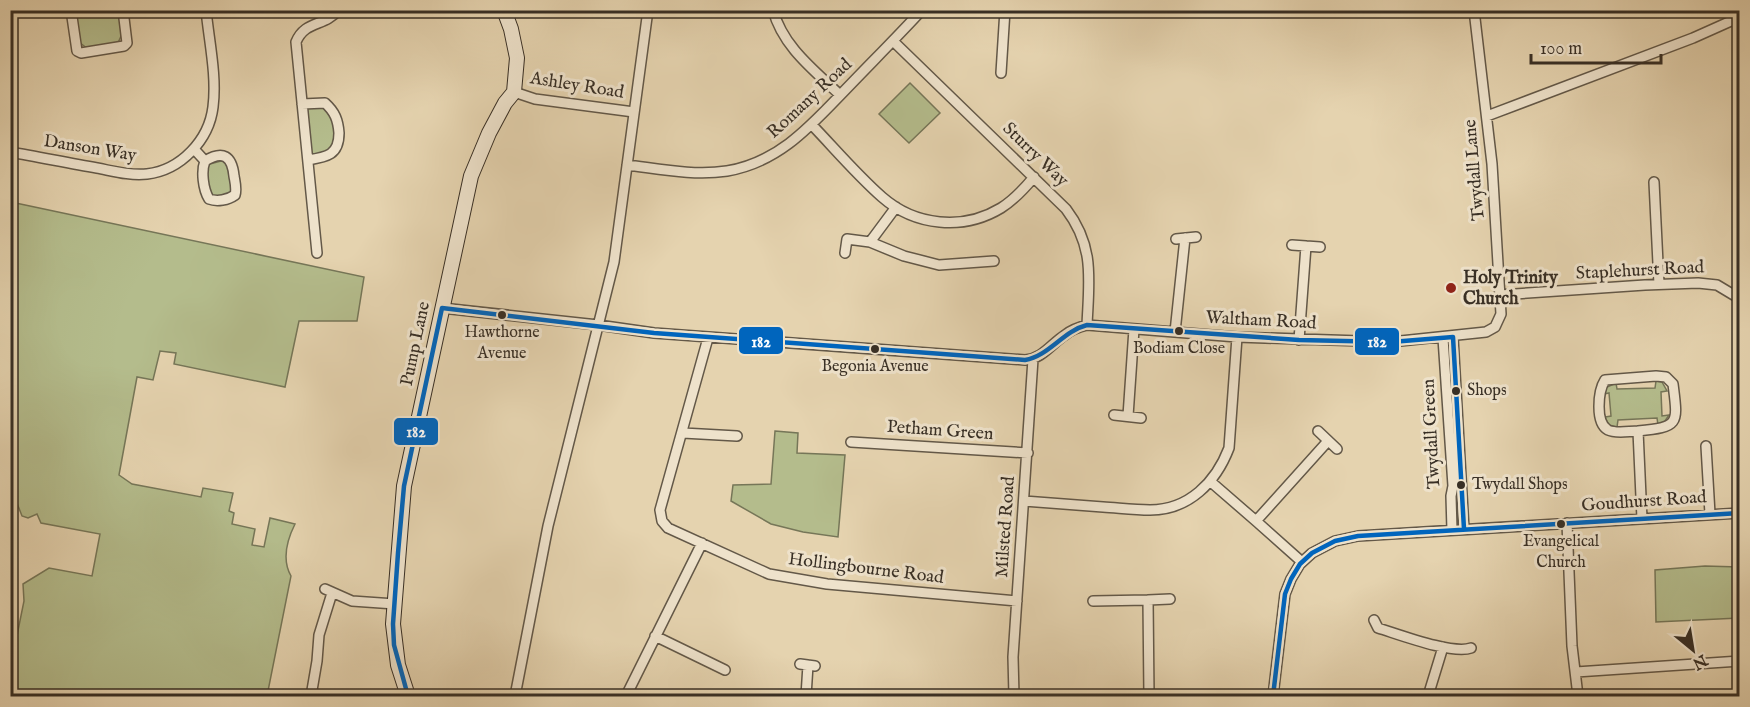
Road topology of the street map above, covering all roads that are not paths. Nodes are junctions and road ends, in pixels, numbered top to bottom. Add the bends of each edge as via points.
1 (72, 10) edge
2 (123, 10) edge
3 (206, 10) edge
4 (338, 10) edge
5 (504, 10) edge
6 (648, 10) edge
7 (773, 10) edge
8 (922, 10) edge
9 (1005, 10) edge
10 (1474, 10) edge
11 (1740, 17) edge
12 (893, 41) junction
13 (1001, 73) dead end
14 (514, 92) junction
15 (840, 95) junction
16 (302, 104) junction
17 (634, 112) junction
18 (1487, 116) junction
19 (812, 125) junction
20 (194, 149) junction
21 (10, 152) edge
22 (308, 160) junction
23 (205, 161) junction
24 (627, 165) junction
25 (1034, 177) junction
26 (1654, 182) dead end
27 (896, 207) junction
28 (1196, 237) dead end
29 (870, 242) junction
30 (1292, 246) dead end
31 (1305, 246) junction
32 (1320, 247) dead end
33 (317, 253) dead end
34 (845, 253) dead end
35 (994, 261) dead end
36 (1659, 284) junction
37 (1500, 295) junction
38 (1740, 301) edge
39 (442, 308) junction
40 (598, 325) junction
41 (1087, 325) junction
42 (1495, 327) joint
43 (1134, 329) junction
44 (1175, 332) junction
45 (1237, 337) junction
46 (1453, 337) junction
47 (708, 338) junction
48 (1443, 338) junction
49 (1299, 340) junction
50 (1033, 359) junction
51 (1114, 415) dead end
52 (1128, 416) junction
53 (1141, 418) dead end
54 (1318, 431) dead end
55 (1638, 431) junction
56 (683, 433) junction
57 (737, 436) dead end
58 (1328, 441) junction
59 (851, 442) dead end
60 (1707, 446) dead end
61 (1337, 449) dead end
62 (1028, 453) junction
63 (1211, 482) junction
64 (1024, 501) junction
65 (1740, 513) edge
66 (1710, 514) junction
67 (1642, 519) junction
68 (1256, 520) junction
69 (1567, 523) junction
70 (1464, 529) junction
71 (1452, 530) junction
72 (702, 543) junction
73 (1302, 562) junction
74 (1170, 599) dead end
75 (1148, 600) junction
76 (1017, 601) junction
77 (1093, 601) dead end
78 (395, 604) junction
79 (1374, 620) dead end
80 (655, 636) junction
81 (1443, 647) junction
82 (1471, 648) dead end
83 (1740, 661) edge
84 (808, 665) dead end
85 (725, 670) dead end
86 (1576, 672) junction
87 (311, 696) edge
88 (408, 696) edge
89 (515, 696) edge
90 (626, 696) edge
91 (806, 696) edge
92 (1014, 696) edge
93 (1149, 696) edge
94 (1274, 696) edge
95 (1428, 696) edge
96 (1578, 696) edge

1 - 2 street via 77,51 86,53 127,43
3 - 20 street, Danson Way via 213,109 208,128
4 - 16 street via 331,19 310,26 296,42
5 - 14 street, Pump Lane via 517,58
6 - 17 street
7 - 15 street via 779,30 791,48
8 - 12 street, Romany Road
9 - 13 street
10 - 18 street, Twydall Lane
11 - 18 street
12 - 15 street, Romany Road
12 - 25 street, Sturry Way
14 - 17 street, Ashley Road via 535,99
14 - 39 street, Pump Lane via 473,168
15 - 19 street, Romany Road
16 - 22 street
16 - 22 street via 326,103 338,125 339,144 333,152
17 - 24 street
18 - 37 street, Twydall Lane
19 - 24 street, Romany Road via 781,151 743,168 703,173
19 - 27 street via 882,198
20 - 21 street, Danson Way via 167,168 147,174
20 - 23 street
22 - 33 street
23 - 23 street via 217,157 231,159 235,195 214,200 207,197
24 - 40 street via 614,262
25 - 27 street via 1000,209 966,221 918,219
25 - 41 street, Sturry Way via 1066,209 1084,239 1089,267
26 - 36 street
27 - 29 street
28 - 44 street via 1180,239
29 - 34 street via 847,239
29 - 35 street via 939,265
30 - 31 street
31 - 32 street
31 - 49 street
36 - 37 street, Staplehurst Road
36 - 38 street, Staplehurst Road via 1717,285
37 - 42 street, Twydall Lane via 1501,314
39 - 40 street
39 - 78 street, Pump Lane via 404,486
40 - 47 street
40 - 89 street via 548,526
41 - 43 street, Waltham Road
41 - 50 street via 1074,328
42 - 46 street, Waltham Road
43 - 44 street, Waltham Road
43 - 52 street
44 - 45 street, Waltham Road
45 - 49 street, Waltham Road
45 - 63 street via 1228,448
46 - 48 street, Waltham Road
46 - 70 street, Twydall Green
47 - 50 street
47 - 56 street, Hollingbourne Road
48 - 49 street, Waltham Road via 1391,342
48 - 71 street, Twydall Green via 1453,486
50 - 62 street, Milsted Road
51 - 52 street
52 - 53 street
54 - 58 street
55 - 55 street via 1605,429 1599,395 1605,380 1666,377 1673,384 1673,422 1668,427
55 - 67 street
56 - 57 street
56 - 72 street, Hollingbourne Road via 660,515 668,528
58 - 61 street
58 - 68 street
59 - 62 street, Petham Green
60 - 66 street
62 - 64 street, Milsted Road
63 - 64 street via 1195,496 1174,506 1152,510
63 - 68 street
64 - 76 street, Milsted Road
65 - 66 street, Goudhurst Road
66 - 67 street, Goudhurst Road
67 - 69 street, Goudhurst Road
68 - 73 street
69 - 70 street, Goudhurst Road
69 - 86 street
70 - 71 street, Goudhurst Road
71 - 73 street, Goudhurst Road via 1349,537 1323,546
72 - 76 street, Hollingbourne Road via 769,574 827,584
72 - 80 street
73 - 94 street, Goudhurst Road via 1285,594
74 - 75 street
75 - 77 street
75 - 93 street
76 - 92 street, Milsted Road
78 - 87 street via 352,601 329,591
78 - 88 street, Pump Lane via 394,645
79 - 81 street via 1378,628
80 - 85 street
80 - 90 street
81 - 82 street via 1465,651
81 - 95 street
83 - 86 street
84 - 91 street
86 - 96 street

